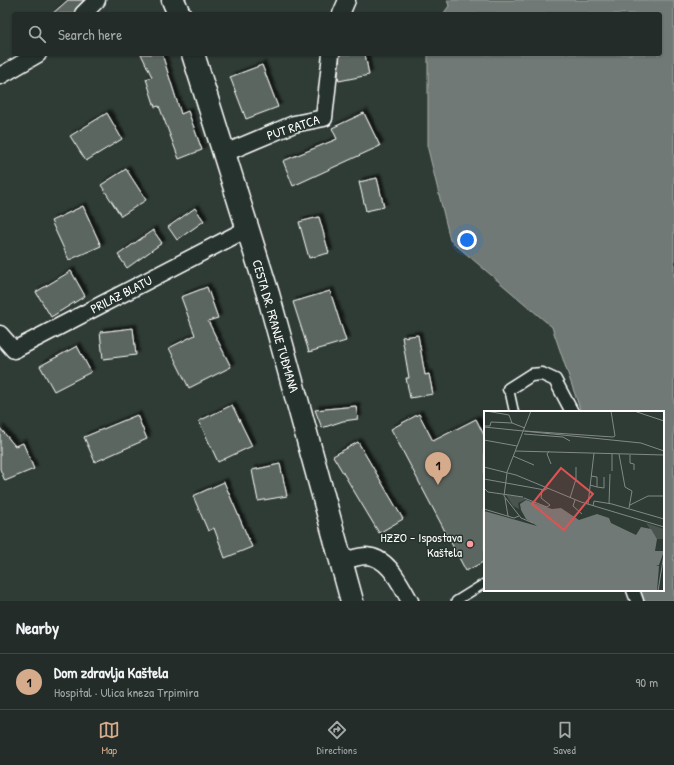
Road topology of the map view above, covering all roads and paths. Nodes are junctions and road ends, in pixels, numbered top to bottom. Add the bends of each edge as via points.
1 (97, 0) edge
2 (173, 0) edge
3 (347, 0) edge
4 (85, 12) edge
5 (178, 12) edge
6 (342, 12) edge
7 (35, 56) edge
8 (195, 56) edge
9 (331, 56) edge
10 (0, 76) edge
11 (225, 153) junction
12 (247, 229) junction
13 (0, 334) edge
14 (509, 388) joint
15 (514, 411) edge
16 (571, 411) edge
17 (342, 561) junction
18 (484, 584) edge
19 (633, 591) edge
20 (352, 601) edge
21 (410, 601) edge
22 (456, 601) edge
23 (637, 601) edge

1 - 4 street
2 - 5 main road
3 - 6 street
7 - 10 street
8 - 11 main road, CESTA DR. FRANJE TUĐMANA
9 - 11 street, PUT RATCA via 324,118 294,124
11 - 12 main road, CESTA DR. FRANJE TUĐMANA
12 - 13 street, PRILAZ BLATU via 14,350
12 - 17 main road, CESTA DR. FRANJE TUĐMANA via 268,294
14 - 15 lane
14 - 16 street via 531,375 542,374 555,380
17 - 20 main road, CESTA DR. FRANJE TUĐMANA
17 - 21 street via 365,556 376,558 388,567
18 - 22 lane
19 - 23 street

